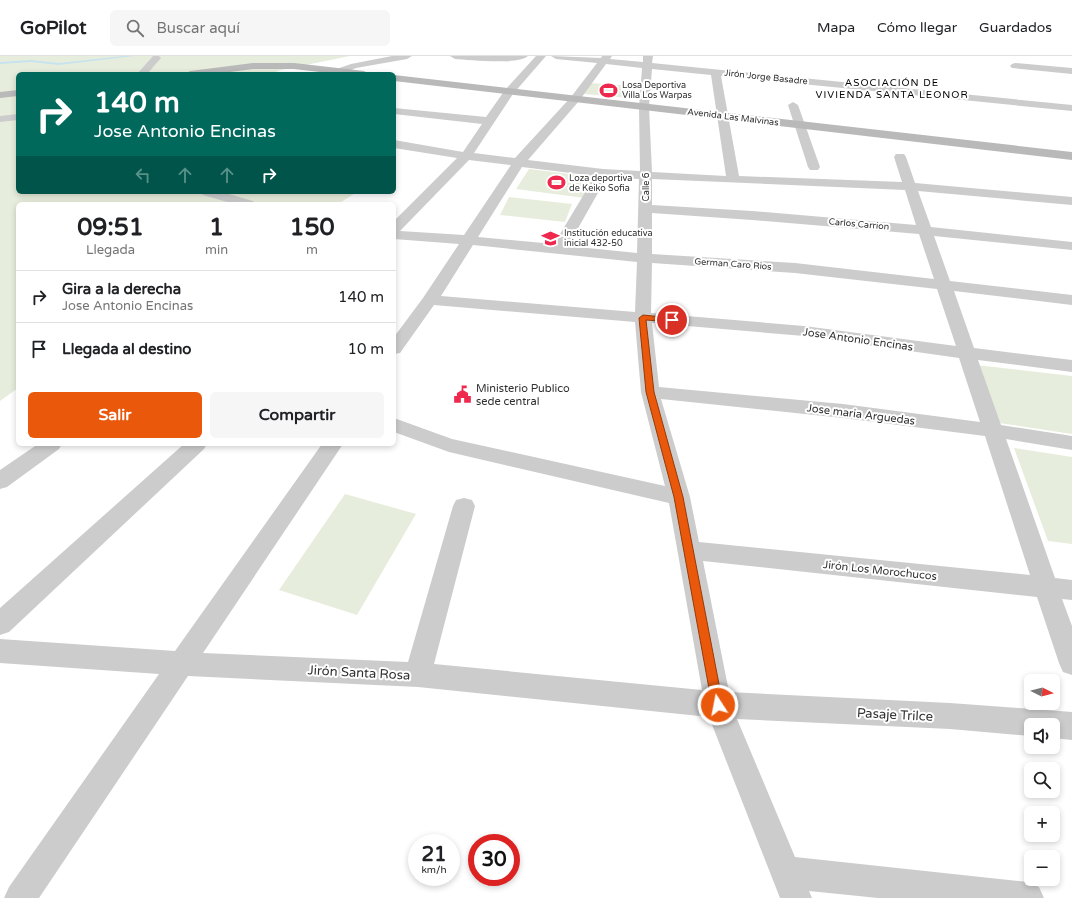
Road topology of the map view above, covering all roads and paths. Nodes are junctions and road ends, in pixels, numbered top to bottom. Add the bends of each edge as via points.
1 (407, 56) edge
2 (455, 56) edge
3 (523, 56) edge
4 (541, 56) edge
5 (556, 56) edge
6 (156, 58) dead end
7 (605, 58) edge
8 (648, 61) edge
9 (1015, 66) dead end
10 (715, 71) junction
11 (1072, 71) edge
12 (144, 72) edge
13 (209, 72) edge
14 (335, 72) edge
15 (396, 78) edge
16 (509, 92) junction
17 (16, 93) edge
18 (0, 95) edge
19 (575, 99) junction
20 (793, 105) dead end
21 (644, 107) junction
22 (1072, 108) edge
23 (396, 111) edge
24 (722, 116) junction
25 (16, 117) edge
26 (0, 119) edge
27 (489, 121) junction
28 (800, 126) junction
29 (396, 144) edge
30 (466, 156) junction
31 (1072, 156) edge
32 (900, 157) dead end
33 (519, 162) junction
34 (814, 167) dead end
35 (603, 172) junction
36 (646, 176) junction
37 (733, 180) junction
38 (909, 186) junction
39 (215, 194) edge
40 (1072, 201) edge
41 (241, 202) edge
42 (646, 209) junction
43 (396, 227) edge
44 (924, 229) junction
45 (396, 235) edge
46 (469, 240) junction
47 (1072, 246) edge
48 (559, 249) junction
49 (644, 258) junction
50 (943, 285) junction
51 (430, 300) junction
52 (1072, 300) edge
53 (643, 318) junction
54 (396, 347) edge
55 (966, 353) junction
56 (1072, 366) edge
57 (650, 392) junction
58 (396, 426) edge
59 (992, 430) junction
60 (1072, 443) edge
61 (49, 446) edge
62 (195, 446) edge
63 (332, 446) edge
64 (0, 481) edge
65 (679, 497) junction
66 (464, 506) dead end
67 (689, 550) junction
68 (1046, 587) junction
69 (1072, 590) edge
70 (0, 624) edge
71 (0, 651) edge
72 (1072, 663) edge
73 (182, 664) junction
74 (418, 675) junction
75 (718, 705) junction
76 (1072, 726) edge
77 (790, 885) edge
78 (20, 898) edge
79 (1028, 898) edge

1 - 14 street
2 - 3 street via 493,59
4 - 16 street
5 - 7 street, Jirón Jorge Basadre
6 - 12 street
7 - 8 street, Jirón Jorge Basadre
7 - 19 street
8 - 10 street, Jirón Jorge Basadre
8 - 21 street, Calle 6
9 - 11 street
10 - 22 street, Jirón Jorge Basadre
10 - 24 street
13 - 14 street via 294,66
15 - 16 street, Avenida Las Malvinas
16 - 19 street, Avenida Las Malvinas
16 - 27 street
17 - 18 street
19 - 21 street, Avenida Las Malvinas
19 - 33 street
20 - 28 street
21 - 24 street, Avenida Las Malvinas
21 - 36 street, Calle 6
23 - 27 street
24 - 28 street, Avenida Las Malvinas
24 - 37 street
25 - 26 street
27 - 30 street
28 - 31 street, Avenida Las Malvinas
28 - 34 street
29 - 30 street
30 - 33 street
30 - 43 street
32 - 38 street
33 - 35 street
33 - 46 street
35 - 36 street
35 - 48 street
36 - 37 street
36 - 42 street, Calle 6
37 - 38 street
38 - 40 street
38 - 44 street
39 - 41 street
42 - 44 street, Carlos Carrion via 735,213
42 - 49 street, Calle 6
44 - 47 street, Carlos Carrion
44 - 50 street
45 - 46 street, German Caro Rios
46 - 48 street, German Caro Rios
46 - 51 street
48 - 49 street, German Caro Rios
49 - 50 street, German Caro Rios via 795,268
49 - 53 street, Calle 6
50 - 52 street, German Caro Rios
50 - 55 street
51 - 53 street, Jose Antonio Encinas
51 - 54 street
53 - 55 street, Jose Antonio Encinas via 804,331
53 - 57 street, Calle 6
55 - 56 street, Jose Antonio Encinas
55 - 59 street
57 - 59 street, Jose maria Arguedas via 843,410
57 - 65 street, Calle 6
58 - 65 street via 449,445
59 - 60 street, Jose maria Arguedas
59 - 68 street
61 - 64 street
62 - 70 street
63 - 73 street
65 - 67 street, Calle 6
66 - 74 street
67 - 68 street, Jirón Los Morochucos
67 - 75 street, Calle 6
68 - 69 street, Jirón Los Morochucos
68 - 72 street
71 - 73 street, Jirón Santa Rosa
73 - 74 street, Jirón Santa Rosa
73 - 78 street
74 - 75 street, Jirón Santa Rosa
75 - 76 street, Pasaje Trilce via 950,716
75 - 77 street, Calle 6
77 - 79 street

